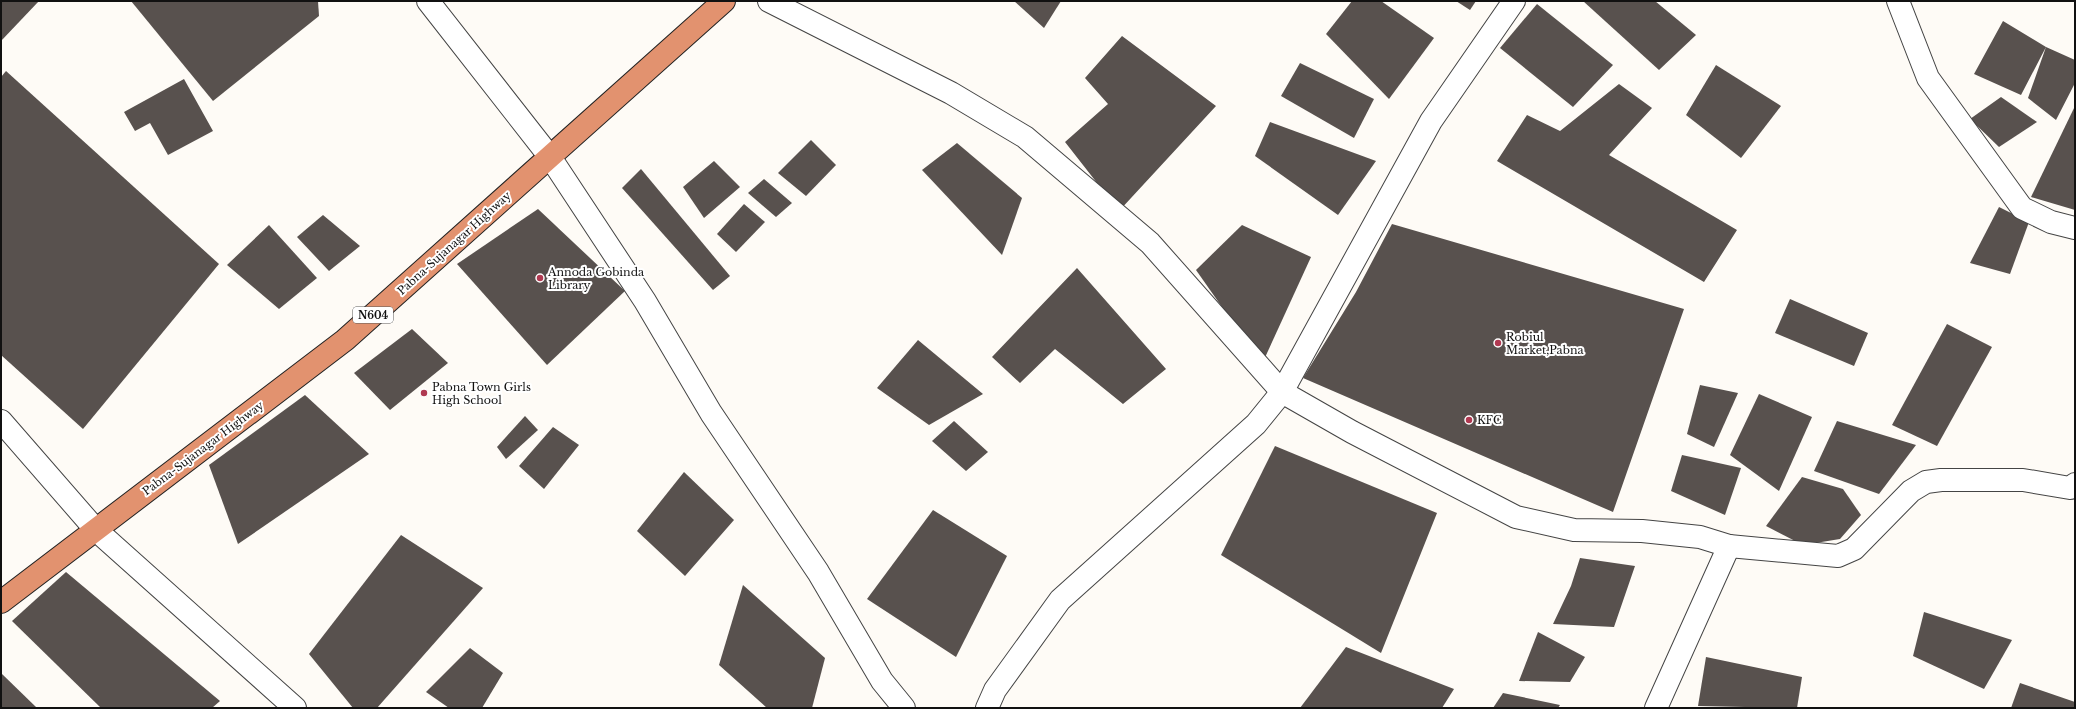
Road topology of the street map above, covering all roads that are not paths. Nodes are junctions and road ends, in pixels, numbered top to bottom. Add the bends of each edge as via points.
1 (428, 1) edge
2 (724, 1) edge
3 (769, 1) edge
4 (1514, 1) edge
5 (1898, 1) edge
6 (550, 157) junction
7 (2075, 228) edge
8 (1282, 392) junction
9 (1, 421) edge
10 (2075, 484) edge
11 (96, 530) junction
12 (1729, 546) junction
13 (1, 602) edge
14 (295, 708) edge
15 (904, 708) edge
16 (987, 708) edge
17 (1656, 708) edge

1 - 6 street
2 - 6 highway, Pabna-Sujanagar Highway / N604
3 - 8 street via 951,93 1025,137 1150,243
4 - 8 street via 1431,121
5 - 7 street via 1928,78 2022,208 2051,222
6 - 11 highway, Pabna-Sujanagar Highway / N604 via 345,340
6 - 15 street via 645,301 711,413 818,572 882,681
8 - 12 street via 1352,432 1516,518 1574,530 1700,537
8 - 16 street via 1256,424 1060,600 994,690
9 - 11 street
10 - 12 street via 2070,488 2023,480 1926,482 1912,491 1854,549 1838,556
11 - 13 highway, Pabna-Sujanagar Highway / N604
11 - 14 street
12 - 17 street

